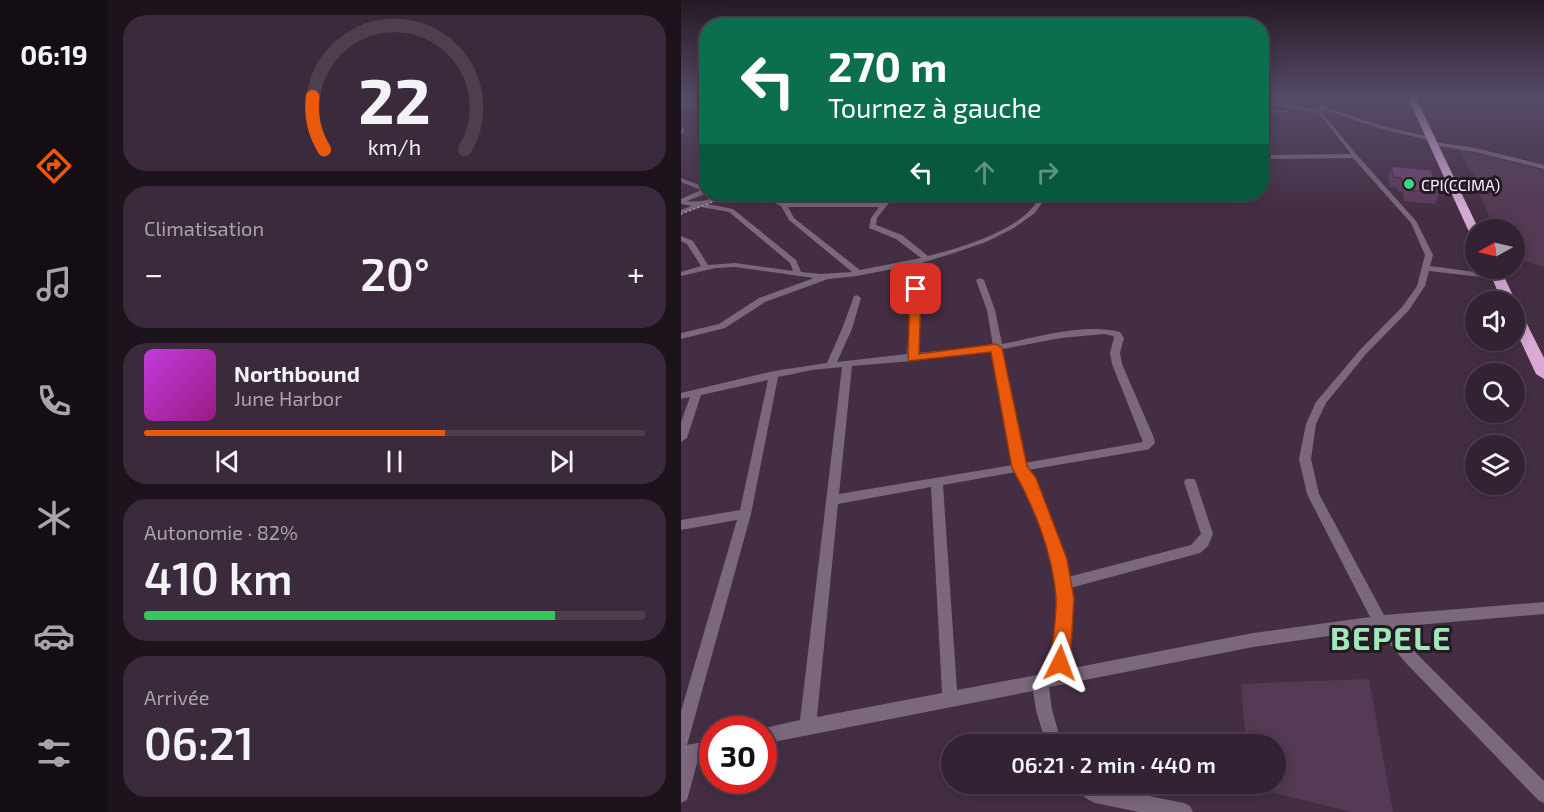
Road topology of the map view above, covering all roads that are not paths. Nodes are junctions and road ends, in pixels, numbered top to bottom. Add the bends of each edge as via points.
1 (1340, 136) edge
2 (1415, 136) edge
3 (1430, 136) edge
4 (1433, 140) junction
5 (1355, 156) junction
6 (1269, 157) edge
7 (1544, 167) edge
8 (681, 180) edge
9 (699, 187) edge
10 (699, 193) edge
11 (681, 201) edge
12 (711, 201) edge
13 (775, 201) dead end
14 (887, 201) edge
15 (1042, 201) edge
16 (884, 204) junction
17 (700, 205) junction
18 (784, 205) junction
19 (681, 212) edge
20 (1469, 219) edge
21 (681, 238) edge
22 (926, 258) junction
23 (706, 268) junction
24 (1427, 268) junction
25 (1465, 271) edge
26 (797, 272) junction
27 (857, 272) junction
28 (681, 274) edge
29 (828, 276) junction
30 (980, 280) dead end
31 (916, 289) dead end
32 (857, 298) dead end
33 (1525, 335) edge
34 (681, 336) edge
35 (996, 348) junction
36 (912, 358) junction
37 (847, 364) junction
38 (830, 366) junction
39 (774, 374) junction
40 (1544, 374) edge
41 (697, 392) junction
42 (681, 396) edge
43 (681, 438) edge
44 (1019, 468) junction
45 (937, 482) junction
46 (1190, 482) dead end
47 (833, 500) junction
48 (745, 514) junction
49 (681, 525) edge
50 (1063, 584) junction
51 (1544, 608) edge
52 (1380, 622) junction
53 (1061, 678) junction
54 (1040, 681) junction
55 (950, 698) junction
56 (808, 725) junction
57 (777, 733) edge
58 (1051, 734) edge
59 (685, 749) edge
60 (681, 794) edge
61 (1095, 794) edge
62 (1544, 794) edge
63 (1184, 812) edge

1 - 5 street
2 - 4 street
3 - 4 highway
4 - 7 street
4 - 20 highway
5 - 6 street
5 - 24 street via 1414,222 1429,255
8 - 9 street
10 - 11 street
11 - 17 street
12 - 17 street
13 - 18 street
14 - 16 street
15 - 22 street via 1021,222 956,250
16 - 18 street
16 - 22 street via 872,226 899,237
17 - 19 street
17 - 26 street via 731,210 793,262
18 - 27 street via 791,219
21 - 23 street via 690,243
22 - 27 street
23 - 26 street via 724,265
23 - 28 street
24 - 25 street
24 - 52 street via 1421,286 1406,308 1321,402 1311,424 1305,459 1313,494
26 - 29 street
27 - 29 street
29 - 34 street via 762,300 722,326
30 - 35 street via 991,310
31 - 36 street
32 - 38 street
33 - 40 highway
35 - 36 street
35 - 44 street
35 - 44 street via 1061,335 1117,334 1116,364 1149,443 1145,447
36 - 37 street
37 - 38 street
37 - 47 street
38 - 39 street
39 - 41 street
39 - 48 street
41 - 42 street
41 - 43 street
44 - 45 street
44 - 50 street via 1028,478 1059,559
45 - 47 street
45 - 55 street
46 - 50 street via 1206,528 1203,542 1183,554
47 - 56 street
48 - 49 street
48 - 59 street
50 - 53 street
51 - 52 street
52 - 53 street via 1253,640
52 - 62 street
53 - 54 street
54 - 55 street
54 - 58 street
55 - 56 street
56 - 57 street
59 - 60 street
61 - 63 street

